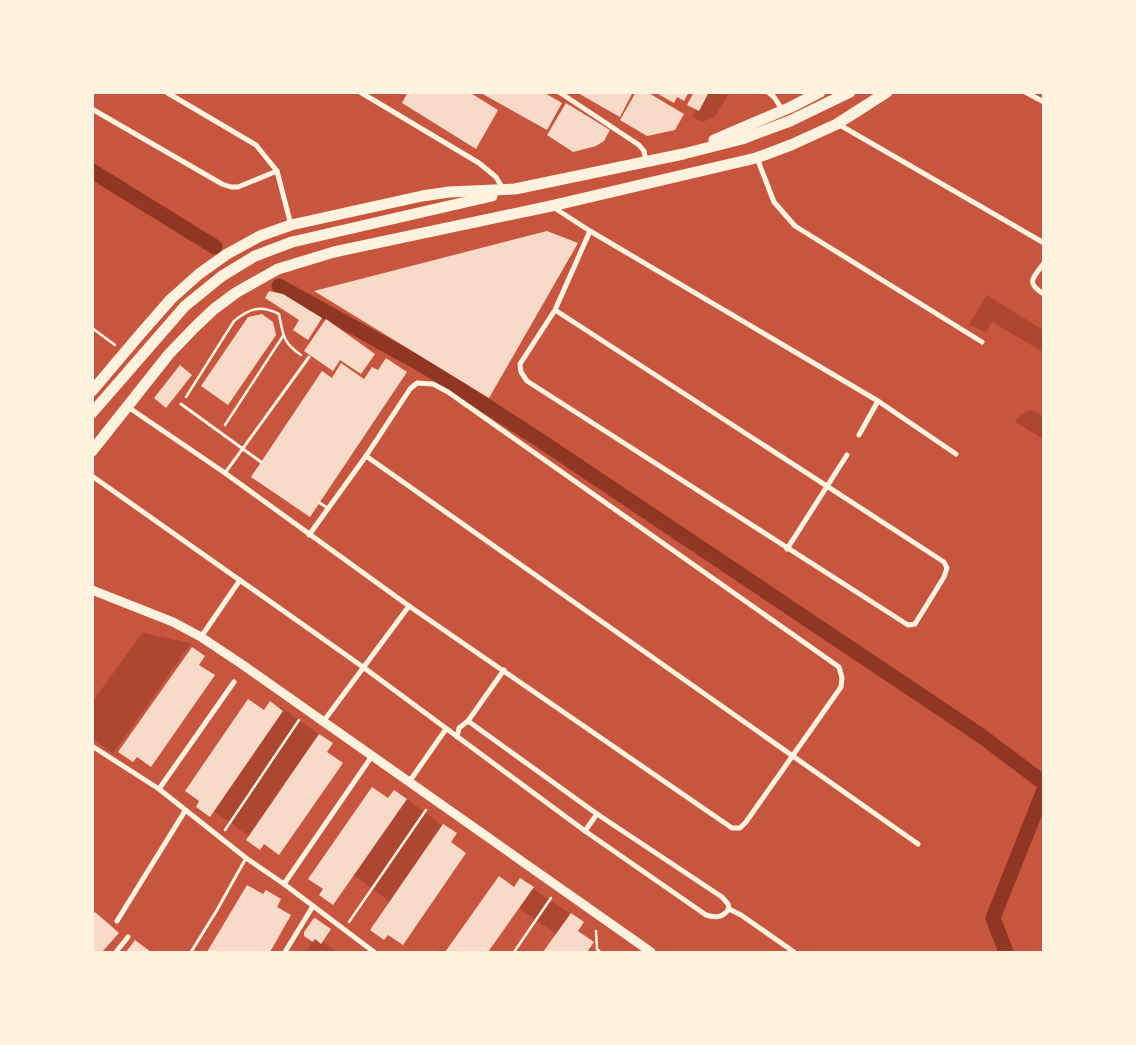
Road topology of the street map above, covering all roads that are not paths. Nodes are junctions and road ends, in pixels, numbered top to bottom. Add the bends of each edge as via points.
1 (166, 92) edge
2 (360, 92) edge
3 (559, 92) edge
4 (768, 92) edge
5 (820, 92) edge
6 (850, 92) edge
7 (887, 92) edge
8 (1025, 92) edge
9 (1044, 102) edge
10 (92, 108) edge
11 (783, 110) junction
12 (837, 124) junction
13 (682, 154) junction
14 (756, 158) junction
15 (646, 162) junction
16 (277, 171) junction
17 (502, 192) junction
18 (551, 206) junction
19 (291, 225) junction
20 (590, 231) junction
21 (1044, 243) edge
22 (1044, 263) edge
23 (1044, 294) edge
24 (555, 310) junction
25 (982, 342) dead end
26 (308, 358) road end
27 (92, 392) edge
28 (878, 402) junction
29 (181, 404) road end
30 (128, 406) junction
31 (92, 414) edge
32 (859, 435) dead end
33 (243, 450) junction
34 (92, 451) edge
35 (956, 454) dead end
36 (847, 455) dead end
37 (366, 456) junction
38 (261, 462) dead end
39 (225, 473) junction
40 (92, 476) edge
41 (828, 485) junction
42 (320, 503) dead end
43 (329, 509) junction
44 (309, 535) junction
45 (787, 548) junction
46 (240, 580) junction
47 (92, 590) edge
48 (409, 606) junction
49 (201, 637) junction
50 (363, 667) junction
51 (504, 670) junction
52 (234, 682) dead end
53 (468, 721) junction
54 (323, 722) junction
55 (446, 729) junction
56 (458, 737) junction
57 (92, 746) edge
58 (793, 755) junction
59 (372, 756) junction
60 (409, 782) junction
61 (159, 789) junction
62 (185, 811) junction
63 (597, 814) junction
64 (585, 831) junction
65 (918, 844) dead end
66 (246, 858) junction
67 (284, 884) junction
68 (312, 906) junction
69 (729, 909) junction
70 (117, 921) dead end
71 (128, 937) dead end
72 (116, 952) edge
73 (191, 952) edge
74 (285, 952) edge
75 (374, 952) edge
76 (651, 952) edge
77 (794, 952) edge

1 - 16 street via 256,145
2 - 17 street via 479,163 496,177
3 - 15 street via 639,145
4 - 11 street
5 - 11 main road
6 - 13 main road via 790,121 742,139
7 - 12 main road
8 - 9 street
10 - 16 street via 222,184 238,187
11 - 13 main road
12 - 14 main road
12 - 21 street
13 - 15 main road
14 - 18 main road
14 - 25 street via 774,202 795,226
15 - 17 main road
16 - 19 street
17 - 19 main road via 449,192 422,196
17 - 31 main road via 300,240 255,256 222,276 185,306
18 - 20 street
18 - 30 main road via 334,252 278,269 214,308 169,354
19 - 27 main road via 260,236 198,274 171,300
20 - 24 street
20 - 28 street
22 - 23 street via 1032,279 1034,288
24 - 41 street
24 - 45 street via 520,364 527,380
26 - 33 lane
28 - 32 street
28 - 35 street
29 - 33 lane
30 - 34 main road
30 - 39 street
33 - 38 lane
33 - 39 lane
36 - 41 street
37 - 43 street
37 - 58 street
37 - 58 street via 417,383 433,384 464,404 839,667 841,687
39 - 44 street
40 - 46 street
41 - 45 street
41 - 45 street via 944,562 947,568 944,577 915,624 908,625
42 - 43 lane
43 - 44 street
44 - 48 street
46 - 49 street
46 - 50 street
47 - 49 street via 174,622
48 - 50 street
48 - 51 street
49 - 54 street
50 - 54 street
50 - 55 street
51 - 53 street
51 - 58 street via 732,828 740,828 746,822
52 - 61 street
53 - 56 street via 460,728
53 - 63 street
54 - 59 street
55 - 56 street
55 - 60 street
56 - 64 street
57 - 61 street
58 - 65 street
59 - 60 street
59 - 67 street
60 - 76 street
61 - 62 street
62 - 66 street
62 - 70 street
63 - 64 street
63 - 69 street via 722,897
64 - 69 street via 706,915 724,916
66 - 67 street
66 - 73 lane
67 - 68 street
68 - 74 street
68 - 75 street
69 - 77 street
71 - 72 street

